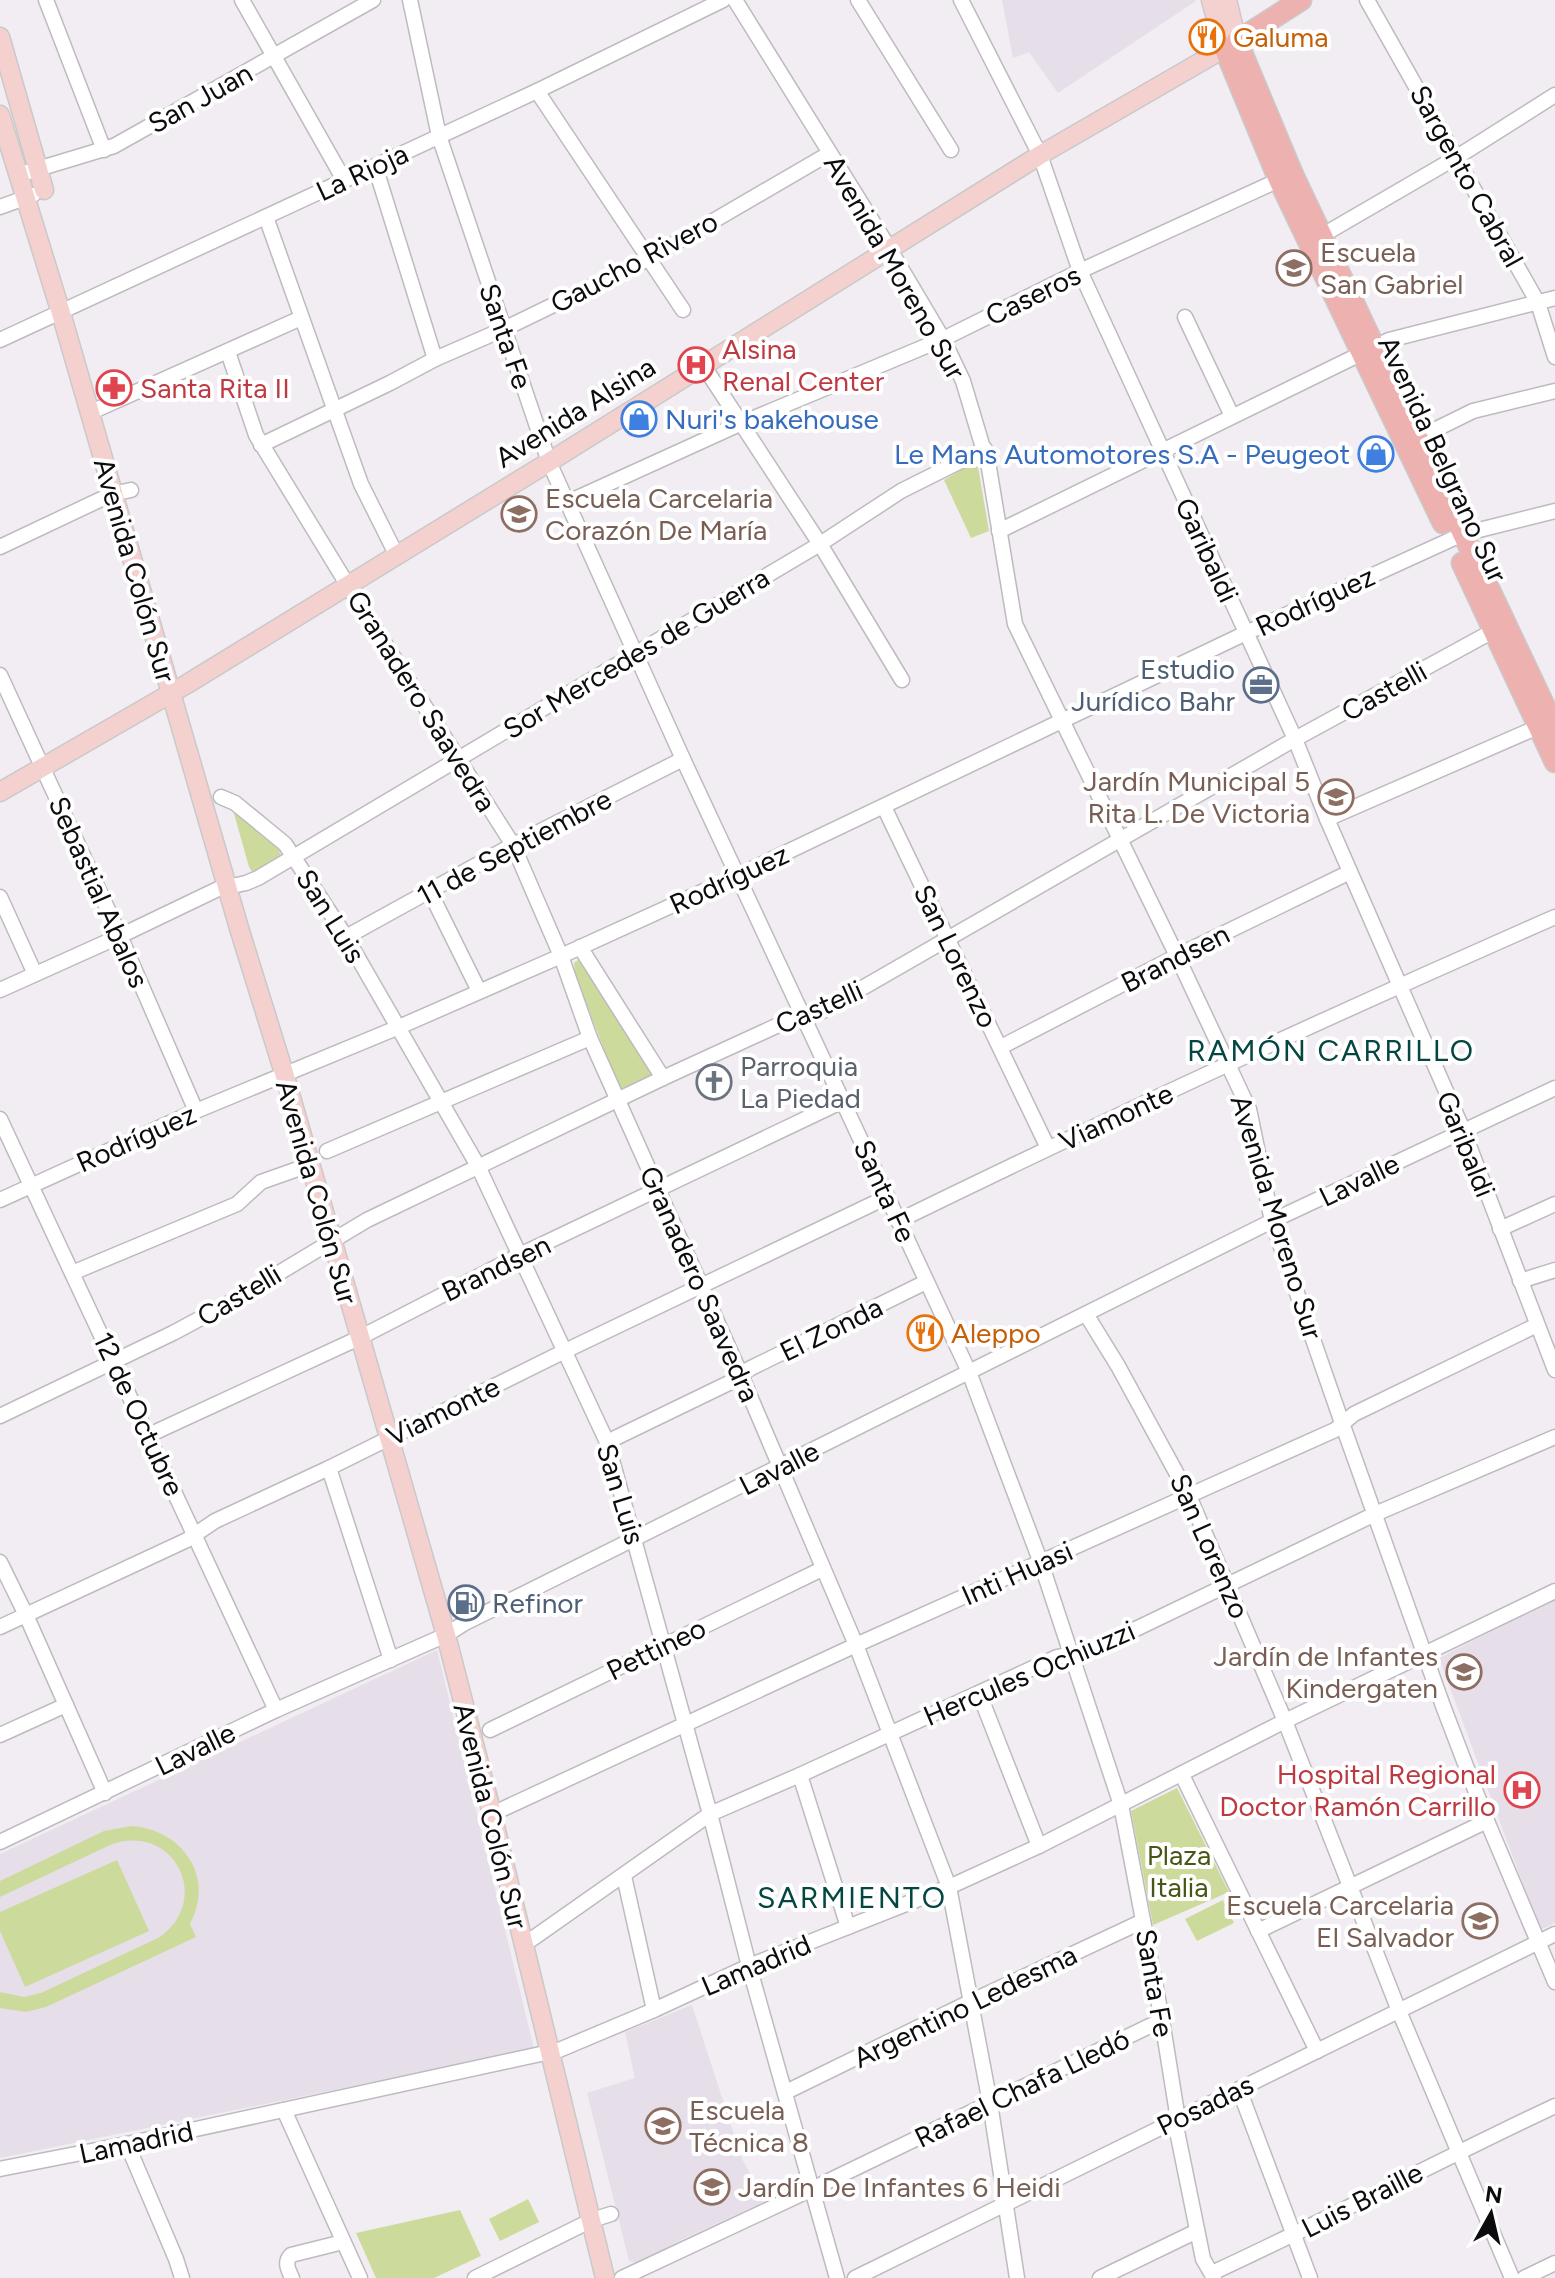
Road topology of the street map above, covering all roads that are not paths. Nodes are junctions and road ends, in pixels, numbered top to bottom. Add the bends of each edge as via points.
1 (46, 0) edge
2 (242, 0) edge
3 (373, 0) edge
4 (410, 0) edge
5 (723, 0) edge
6 (735, 0) edge
7 (858, 0) edge
8 (961, 0) edge
9 (1211, 0) edge
10 (1227, 0) edge
11 (1301, 0) edge
12 (1367, 0) edge
13 (0, 37) edge
14 (1231, 44) junction
15 (275, 56) junction
16 (537, 91) junction
17 (1555, 95) edge
18 (0, 115) edge
19 (439, 136) junction
20 (104, 150) junction
21 (951, 150) dead end
22 (830, 153) junction
23 (1040, 155) junction
24 (1457, 157) junction
25 (375, 166) junction
26 (38, 169) junction
27 (18, 175) junction
28 (344, 180) junction
29 (1279, 180) junction
30 (44, 190) joint
31 (26, 197) junction
32 (0, 207) edge
33 (266, 217) junction
34 (1315, 240) junction
35 (889, 248) junction
36 (648, 259) junction
37 (1080, 271) junction
38 (1555, 298) edge
39 (1538, 303) junction
40 (683, 310) dead end
41 (61, 313) junction
42 (1185, 317) dead end
43 (301, 318) junction
44 (504, 329) junction
45 (943, 339) junction
46 (0, 340) edge
47 (1369, 351) junction
48 (228, 352) junction
49 (1555, 357) edge
50 (435, 359) junction
51 (703, 365) junction
52 (1555, 391) edge
53 (334, 409) junction
54 (89, 413) junction
55 (1232, 416) junction
56 (742, 423) junction
57 (1418, 438) junction
58 (261, 445) junction
59 (985, 449) junction
60 (1161, 450) junction
61 (549, 462) junction
62 (122, 492) junction
63 (566, 503) junction
64 (1555, 511) edge
65 (999, 531) junction
66 (1457, 536) junction
67 (820, 544) junction
68 (0, 547) edge
69 (396, 554) junction
70 (347, 584) junction
71 (1493, 631) junction
72 (1246, 633) junction
73 (636, 654) junction
74 (0, 675) edge
75 (902, 680) dead end
76 (171, 693) junction
77 (6, 705) edge
78 (1061, 721) junction
79 (1550, 722) edge
80 (1295, 739) junction
81 (459, 758) junction
82 (683, 759) junction
83 (1555, 762) edge
84 (42, 767) junction
85 (0, 792) edge
86 (221, 797) dead end
87 (884, 807) junction
88 (1327, 819) junction
89 (1120, 840) junction
90 (513, 845) junction
91 (294, 857) junction
92 (1350, 872) junction
93 (739, 875) junction
94 (237, 885) junction
95 (429, 890) junction
96 (0, 897) edge
97 (1555, 917) edge
98 (120, 936) junction
99 (346, 937) junction
100 (947, 940) junction
101 (580, 947) junction
102 (561, 956) junction
103 (1177, 956) junction
104 (35, 974) junction
105 (1398, 986) junction
106 (0, 990) edge
107 (479, 991) junction
108 (805, 1017) junction
109 (399, 1027) junction
110 (590, 1038) junction
111 (1001, 1047) junction
112 (1229, 1065) junction
113 (284, 1073) junction
114 (663, 1078) junction
115 (1555, 1088) edge
116 (619, 1099) junction
117 (843, 1101) junction
118 (442, 1102) junction
119 (196, 1111) junction
120 (0, 1119) edge
121 (1463, 1130) junction
122 (1048, 1148) junction
123 (327, 1151) dead end
124 (309, 1165) junction
125 (478, 1166) junction
126 (31, 1185) junction
127 (658, 1190) junction
128 (887, 1197) junction
129 (0, 1200) edge
130 (1555, 1204) edge
131 (898, 1221) junction
132 (1272, 1221) junction
133 (1500, 1229) junction
134 (330, 1240) junction
135 (520, 1255) junction
136 (1555, 1270) edge
137 (72, 1273) junction
138 (1520, 1281) junction
139 (926, 1282) junction
140 (701, 1286) junction
141 (1086, 1314) junction
142 (1537, 1325) junction
143 (359, 1338) junction
144 (565, 1351) junction
145 (114, 1362) junction
146 (1555, 1370) edge
147 (969, 1372) junction
148 (741, 1375) junction
149 (0, 1416) edge
150 (1342, 1423) junction
151 (149, 1435) junction
152 (1555, 1437) edge
153 (388, 1438) junction
154 (607, 1442) junction
155 (329, 1468) junction
156 (779, 1468) junction
157 (1189, 1496) junction
158 (1375, 1514) junction
159 (195, 1534) junction
160 (635, 1540) junction
161 (0, 1562) edge
162 (1041, 1563) junction
163 (822, 1569) junction
164 (1228, 1585) junction
165 (1555, 1591) edge
166 (26, 1615) junction
167 (0, 1627) edge
168 (446, 1635) junction
169 (856, 1645) junction
170 (664, 1646) junction
171 (1072, 1654) junction
172 (1424, 1655) junction
173 (391, 1660) junction
174 (979, 1693) junction
175 (66, 1705) junction
176 (276, 1710) junction
177 (1285, 1721) junction
178 (685, 1725) junction
179 (490, 1730) dead end
180 (891, 1733) junction
181 (0, 1735) edge
182 (800, 1775) junction
183 (1182, 1775) junction
184 (105, 1793) junction
185 (1121, 1805) junction
186 (492, 1814) junction
187 (710, 1814) junction
188 (1487, 1821) junction
189 (0, 1842) edge
190 (1039, 1846) junction
191 (624, 1876) junction
192 (1350, 1886) junction
193 (949, 1887) junction
194 (1143, 1921) junction
195 (848, 1927) junction
196 (1258, 1931) junction
197 (1555, 1934) edge
198 (1537, 1942) junction
199 (522, 1943) junction
200 (749, 1966) junction
201 (1555, 1982) edge
202 (970, 2002) junction
203 (654, 2010) junction
204 (1399, 2011) junction
205 (1162, 2020) junction
206 (1317, 2051) junction
207 (549, 2052) junction
208 (1239, 2089) junction
209 (786, 2092) junction
210 (990, 2103) junction
211 (1555, 2106) edge
212 (284, 2110) junction
213 (1175, 2119) junction
214 (127, 2144) junction
215 (1459, 2151) junction
216 (0, 2169) edge
217 (812, 2189) junction
218 (1006, 2204) junction
219 (611, 2214) dead end
220 (592, 2220) junction
221 (1197, 2231) junction
222 (1294, 2235) junction
223 (343, 2242) junction
224 (508, 2262) junction
225 (1555, 2263) edge
226 (1213, 2276) edge
227 (182, 2278) edge
228 (292, 2278) edge
229 (360, 2278) edge
230 (475, 2278) edge
231 (511, 2278) edge
232 (605, 2278) edge
233 (622, 2278) edge
234 (837, 2278) edge
235 (855, 2278) edge
236 (1017, 2278) edge
237 (1100, 2278) edge
238 (1310, 2278) edge
239 (1512, 2278) edge
240 (1524, 2278) edge

1 - 20 street
2 - 15 street
3 - 15 street, San Juan
4 - 19 street, Santa Fe
5 - 16 street, La Rioja
6 - 22 street, Avenida Moreno Sur
7 - 21 street
8 - 23 street, Garibaldi
9 - 14 main road, Avenida Belgrano Sur
10 - 14 main road, Avenida Belgrano Sur
11 - 14 highway, Avenida Alsina
12 - 24 street, Sargento Cabral
13 - 26 main road
14 - 23 main road, Avenida Alsina
14 - 29 highway, Avenida Belgrano Sur
14 - 34 highway, Avenida Belgrano Sur via 1293,175
15 - 20 street, San Juan
15 - 28 street
16 - 19 street, La Rioja
16 - 36 street
17 - 24 street
18 - 27 main road, Avenida Colón Sur
19 - 25 street, La Rioja
19 - 44 street, Santa Fe
20 - 26 street, San Juan
22 - 35 street, Avenida Moreno Sur
22 - 36 street, Gaucho Rivero
23 - 35 main road, Avenida Alsina
23 - 37 street, Garibaldi
24 - 34 street
24 - 39 street, Sargento Cabral
25 - 28 street, La Rioja
25 - 50 street
26 - 27 street, San Juan
26 - 30 main road
27 - 31 main road, Avenida Colón Sur
28 - 33 street, La Rioja
29 - 34 highway, Avenida Belgrano Sur
29 - 37 street, Caseros
30 - 31 street
31 - 32 street
31 - 41 main road, Avenida Colón Sur
33 - 41 street, La Rioja
33 - 43 street, Granadero Saavedra
34 - 47 highway, Avenida Belgrano Sur
35 - 45 street, Avenida Moreno Sur
35 - 51 main road, Avenida Alsina
36 - 40 street
36 - 44 street, Gaucho Rivero
37 - 45 street, Caseros
37 - 60 street, Garibaldi
38 - 39 street
39 - 47 street via 1389,340
39 - 49 street, Sargento Cabral
41 - 46 street, La Rioja
41 - 54 main road, Avenida Colón Sur
42 - 55 street
43 - 48 street
43 - 53 street, Granadero Saavedra
44 - 50 street, Gaucho Rivero
44 - 61 street, Santa Fe
45 - 56 street, Caseros
45 - 59 street, Avenida Moreno Sur
47 - 55 street
47 - 57 highway, Avenida Belgrano Sur
47 - 66 highway, Avenida Belgrano Sur
48 - 54 street
48 - 58 street, Granadero Saavedra
50 - 53 street, Gaucho Rivero
51 - 56 street
51 - 61 main road, Avenida Alsina
52 - 57 street via 1473,411
53 - 58 street, Gaucho Rivero
53 - 69 street, Granadero Saavedra via 365,492
54 - 62 main road, Avenida Colón Sur
55 - 60 street
56 - 63 street, Caseros
56 - 67 street
57 - 66 highway, Avenida Belgrano Sur
58 - 70 street, Granadero Saavedra
59 - 65 street, Avenida Moreno Sur
59 - 67 street, Sor Mercedes de Guerra via 901,491
60 - 65 street
60 - 72 street, Garibaldi
61 - 63 street, Santa Fe
61 - 69 main road, Avenida Alsina
62 - 68 street
62 - 76 main road, Avenida Colón Sur
63 - 73 street, Santa Fe
64 - 66 street, Rodríguez
65 - 78 street, Avenida Moreno Sur via 1015,624
66 - 71 highway, Avenida Belgrano Sur
66 - 72 street, Rodríguez
66 - 79 highway, Avenida Belgrano Sur
67 - 73 street, Sor Mercedes de Guerra
67 - 75 street
69 - 70 main road, Avenida Alsina
70 - 76 main road, Avenida Alsina
70 - 81 street, Granadero Saavedra
71 - 79 highway, Avenida Belgrano Sur
71 - 80 street, Castelli
72 - 78 street, Rodríguez
72 - 80 street, Garibaldi
73 - 81 street, Sor Mercedes de Guerra
73 - 82 street, Santa Fe
74 - 77 street, Sebastial Abalos
76 - 84 main road, Avenida Alsina
76 - 94 main road, Avenida Colón Sur
77 - 84 street, Sebastial Abalos
78 - 87 street, Rodríguez
78 - 89 street, Avenida Moreno Sur
79 - 83 highway, Avenida Belgrano Sur
79 - 88 street
80 - 88 street, Garibaldi
80 - 89 street, Castelli
81 - 90 street, Granadero Saavedra
81 - 91 street, Sor Mercedes de Guerra
82 - 90 street, 11 de Septiembre
82 - 93 street, Santa Fe
84 - 85 main road, Avenida Alsina
84 - 98 street, Sebastial Abalos
86 - 91 street, San Luis via 278,837
87 - 93 street, Rodríguez
87 - 100 street, San Lorenzo
88 - 92 street, Garibaldi
89 - 100 street, Castelli
89 - 103 street, Avenida Moreno Sur
90 - 95 street, 11 de Septiembre
90 - 102 street, Granadero Saavedra
91 - 94 street, Sor Mercedes de Guerra
91 - 99 street, San Luis
92 - 103 street, Brandsen
92 - 105 street, Garibaldi
93 - 101 street, Rodríguez
93 - 108 street, Santa Fe
94 - 98 street
94 - 113 main road, Avenida Colón Sur
95 - 99 street, 11 de Septiembre
95 - 107 street
96 - 104 street
97 - 105 street, Viamonte
98 - 104 street
98 - 119 street, Sebastial Abalos
99 - 109 street, San Luis
100 - 108 street, Castelli
100 - 111 street, San Lorenzo
101 - 102 street, Rodríguez
101 - 114 street
102 - 107 street, Rodríguez
102 - 110 street, Granadero Saavedra
103 - 111 street, Brandsen
103 - 112 street, Avenida Moreno Sur
104 - 106 street
105 - 112 street, Viamonte
105 - 121 street, Garibaldi
107 - 109 street, Rodríguez
108 - 114 street, Castelli
108 - 117 street, Santa Fe
109 - 113 street, Rodríguez
109 - 118 street, San Luis
110 - 116 street, Granadero Saavedra
110 - 118 street
111 - 122 street, San Lorenzo
112 - 122 street, Viamonte
112 - 132 street, Avenida Moreno Sur via 1253,1121
113 - 119 street, Rodríguez
113 - 124 main road, Avenida Colón Sur
114 - 116 street, Castelli
115 - 121 street, Lavalle
116 - 125 street, Castelli
116 - 127 street, Granadero Saavedra
117 - 127 street, Brandsen
117 - 128 street, Santa Fe
118 - 123 street
118 - 125 street, San Luis
119 - 126 street, Rodríguez
120 - 126 street, 12 de Octubre
121 - 132 street, Lavalle
121 - 133 street, Garibaldi
122 - 131 street, Viamonte
124 - 134 main road, Avenida Colón Sur
124 - 137 street via 261,1182 237,1204
125 - 134 street, Castelli
125 - 135 street, San Luis
126 - 129 street, Rodríguez
126 - 137 street, 12 de Octubre
127 - 135 street, Brandsen
127 - 140 street, Granadero Saavedra
128 - 131 street, Santa Fe
128 - 140 street, Viamonte
130 - 133 street
131 - 139 street, Santa Fe
132 - 141 street, Lavalle
132 - 150 street, Avenida Moreno Sur
133 - 138 street, Garibaldi
134 - 143 main road, Avenida Colón Sur
134 - 145 street, Castelli via 229,1303
135 - 143 street, Brandsen
135 - 144 street, San Luis
136 - 138 street
137 - 145 street, 12 de Octubre
138 - 142 street, Garibaldi
139 - 147 street, Santa Fe
139 - 148 street, El Zonda
140 - 144 street, Viamonte
140 - 148 street, Granadero Saavedra
141 - 147 street, Lavalle
141 - 157 street, San Lorenzo
142 - 146 street, Garibaldi
142 - 150 street, Inti Huasi
143 - 151 street, Brandsen
143 - 153 main road, Avenida Colón Sur
144 - 153 street, Viamonte
144 - 154 street, San Luis
145 - 149 street, Castelli
145 - 151 street, 12 de Octubre
147 - 156 street, Lavalle
147 - 162 street, Santa Fe
148 - 154 street, El Zonda
148 - 156 street, Granadero Saavedra
150 - 157 street, Inti Huasi
150 - 158 street, Avenida Moreno Sur
151 - 159 street, 12 de Octubre
152 - 158 street, Hercules Ochiuzzi
153 - 155 street, Viamonte
153 - 168 main road, Avenida Colón Sur
154 - 160 street, San Luis
155 - 159 street, Viamonte
155 - 173 street
156 - 160 street, Lavalle
156 - 163 street, Granadero Saavedra
157 - 162 street, Inti Huasi
157 - 164 street, San Lorenzo
158 - 164 street, Hercules Ochiuzzi
158 - 172 street, Avenida Moreno Sur
159 - 166 street, Viamonte
159 - 176 street, 12 de Octubre
160 - 168 street, Lavalle
160 - 170 street, San Luis
161 - 166 street
162 - 169 street, Inti Huasi
162 - 171 street, Santa Fe
163 - 169 street, Granadero Saavedra
163 - 170 street, Pettineo
164 - 171 street, Hercules Ochiuzzi via 1092,1650
164 - 177 street, San Lorenzo
165 - 172 street, Lamadrid
166 - 167 street, Viamonte
166 - 175 street
168 - 173 street, Lavalle
168 - 186 main road, Avenida Colón Sur
169 - 178 street, Inti Huasi
169 - 180 street, Granadero Saavedra
170 - 178 street, San Luis
170 - 179 street, Pettineo
171 - 174 street, Hercules Ochiuzzi
171 - 185 street, Santa Fe
172 - 177 street, Lamadrid
172 - 188 street, Avenida Moreno Sur
173 - 176 street, Lavalle
174 - 180 street, Hercules Ochiuzzi
174 - 190 street
175 - 181 street
175 - 184 street
176 - 184 street, Lavalle
177 - 183 street, Lamadrid
177 - 192 street, San Lorenzo
178 - 186 street, Inti Huasi
178 - 187 street, San Luis
180 - 182 street, Hercules Ochiuzzi
180 - 193 street, Granadero Saavedra
182 - 187 street, Hercules Ochiuzzi
182 - 195 street
183 - 185 street, Lamadrid
183 - 196 street
184 - 189 street, Lavalle
185 - 190 street, Lamadrid
185 - 194 street, Santa Fe
186 - 199 main road, Avenida Colón Sur
187 - 191 street, Hercules Ochiuzzi
187 - 200 street, San Luis
188 - 192 street
188 - 198 street, Avenida Moreno Sur
190 - 193 street, Lamadrid
191 - 199 street, Hercules Ochiuzzi
191 - 203 street
192 - 196 street
192 - 204 street, San Lorenzo
193 - 195 street, Lamadrid
193 - 202 street, Granadero Saavedra
194 - 202 street, Argentino Ledesma
194 - 205 street, Santa Fe
195 - 200 street, Lamadrid
196 - 206 street
197 - 198 street, Posadas
198 - 201 street, Avenida Moreno Sur
198 - 204 street, Posadas
199 - 207 main road, Avenida Colón Sur
200 - 203 street, Lamadrid
200 - 209 street, San Luis
202 - 209 street, Argentino Ledesma
202 - 210 street, Granadero Saavedra
203 - 207 street, Lamadrid
204 - 206 street, Posadas
204 - 215 street, San Lorenzo
205 - 210 street, Rafael Chafa Lledó
205 - 213 street, Santa Fe
206 - 208 street, Posadas
207 - 212 street, Lamadrid
207 - 220 main road, Avenida Colón Sur
208 - 213 street, Posadas
208 - 222 street
209 - 217 street, San Luis
210 - 217 street, Rafael Chafa Lledó
210 - 218 street, Granadero Saavedra
211 - 215 street, Luis Braille
212 - 214 street, Lamadrid
212 - 223 street
213 - 218 street, Posadas
213 - 221 street, Santa Fe
214 - 216 street, Lamadrid
214 - 227 street
215 - 222 street, Luis Braille
215 - 239 street, San Lorenzo
217 - 233 street, Rafael Chafa Lledó
217 - 234 street, San Luis
218 - 235 street, Posadas
218 - 236 street, Granadero Saavedra
219 - 220 street
220 - 224 street
220 - 232 main road, Avenida Colón Sur
221 - 226 street, Santa Fe
221 - 237 street
222 - 226 street, Luis Braille
222 - 238 street
223 - 228 street via 291,2255 287,2265
223 - 229 street
224 - 230 street
224 - 231 street
225 - 240 street

